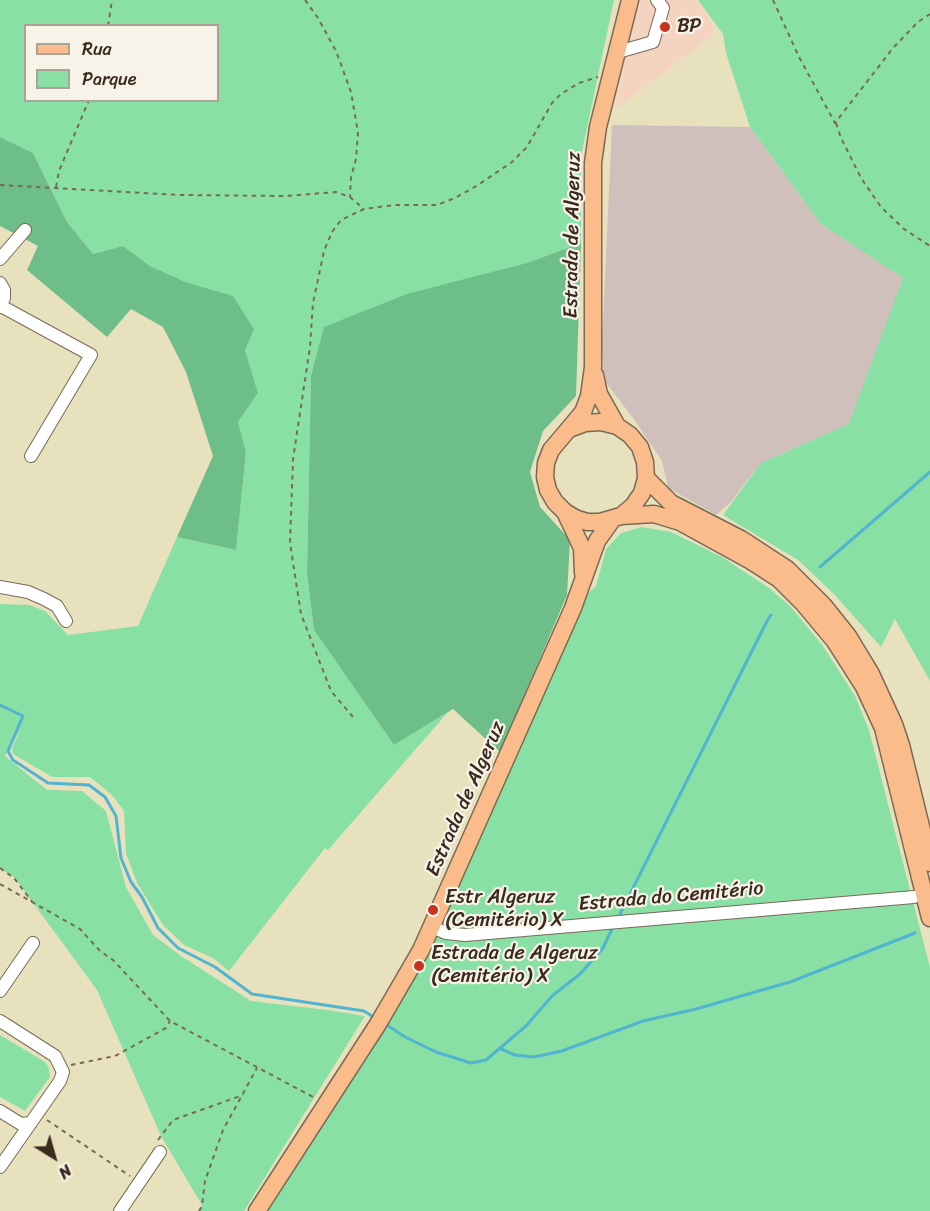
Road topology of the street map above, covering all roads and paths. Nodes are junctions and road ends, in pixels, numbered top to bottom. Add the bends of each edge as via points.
1 (112, 0) edge
2 (305, 0) edge
3 (630, 0) edge
4 (657, 0) edge
5 (772, 0) edge
6 (930, 14) edge
7 (108, 24) edge
8 (618, 52) junction
9 (612, 73) junction
10 (87, 102) edge
11 (836, 123) junction
12 (0, 185) edge
13 (56, 188) junction
14 (350, 197) junction
15 (364, 209) junction
16 (25, 230) dead end
17 (930, 246) edge
18 (0, 259) edge
19 (0, 283) edge
20 (0, 307) edge
21 (593, 367) junction
22 (617, 426) junction
23 (569, 429) junction
24 (31, 456) dead end
25 (646, 478) junction
26 (565, 512) junction
27 (616, 518) junction
28 (584, 580) junction
29 (0, 588) edge
30 (66, 621) dead end
31 (353, 717) dead end
32 (930, 863) edge
33 (0, 868) edge
34 (0, 884) edge
35 (914, 897) dead end
36 (34, 904) junction
37 (930, 918) edge
38 (432, 927) junction
39 (33, 943) dead end
40 (0, 991) edge
41 (0, 1021) edge
42 (170, 1021) junction
43 (61, 1066) junction
44 (257, 1068) junction
45 (243, 1095) junction
46 (326, 1104) junction
47 (0, 1111) edge
48 (34, 1118) junction
49 (160, 1152) joint
50 (0, 1167) edge
51 (140, 1182) junction
52 (120, 1211) edge
53 (199, 1211) edge
54 (257, 1211) edge

1 - 7 path
2 - 14 path via 336,51 351,92 358,133
3 - 8 main road, Estrada de Algeruz
4 - 8 street via 663,9 653,42
5 - 11 path
6 - 11 path via 893,48
8 - 9 main road, Estrada de Algeruz
9 - 15 path via 579,83 561,94 527,147 512,162 455,198 437,205
9 - 21 main road, Estrada de Algeruz via 593,163
10 - 13 path
11 - 17 path via 861,178 881,207
12 - 13 path
13 - 14 path via 182,195 286,196 336,192
14 - 15 path
15 - 31 path via 341,220 324,251 313,303 291,493 290,543 300,614 331,691
16 - 18 street
19 - 20 street via 4,298
20 - 24 street via 91,355
21 - 22 main road, Estrada de Algeruz via 599,394
21 - 23 main road, Estrada de Algeruz via 587,404
22 - 23 main road via 593,422
22 - 25 main road, Estrada de Algeruz via 640,447
23 - 26 main road, Estrada de Algeruz via 551,450 546,470 548,490
25 - 27 main road, Estrada de Algeruz via 633,506
25 - 32 main road via 671,502 787,569 848,636 894,724
26 - 27 main road via 587,522
26 - 28 main road, Estrada de Algeruz via 582,548
27 - 28 main road, Estrada de Algeruz via 597,541
27 - 37 main road via 654,514 680,522 751,561 779,579 834,640 864,687 883,728
28 - 38 main road, Estrada de Algeruz
29 - 30 street via 44,598 57,606
33 - 36 path via 15,878
34 - 36 path
35 - 38 street, Estrada do Cemitério via 465,935
36 - 42 path via 80,929
38 - 46 main road, Estrada de Algeruz via 380,1020
39 - 40 street
41 - 43 street via 54,1056
42 - 43 path via 166,1029 115,1056
42 - 44 path
43 - 48 street via 60,1081
44 - 45 path
44 - 46 path
45 - 49 path via 173,1120 153,1146
45 - 53 path via 223,1130
46 - 54 main road, Estrada de Algeruz
47 - 48 street via 21,1124
48 - 50 street
48 - 51 path
49 - 51 street
51 - 52 street

